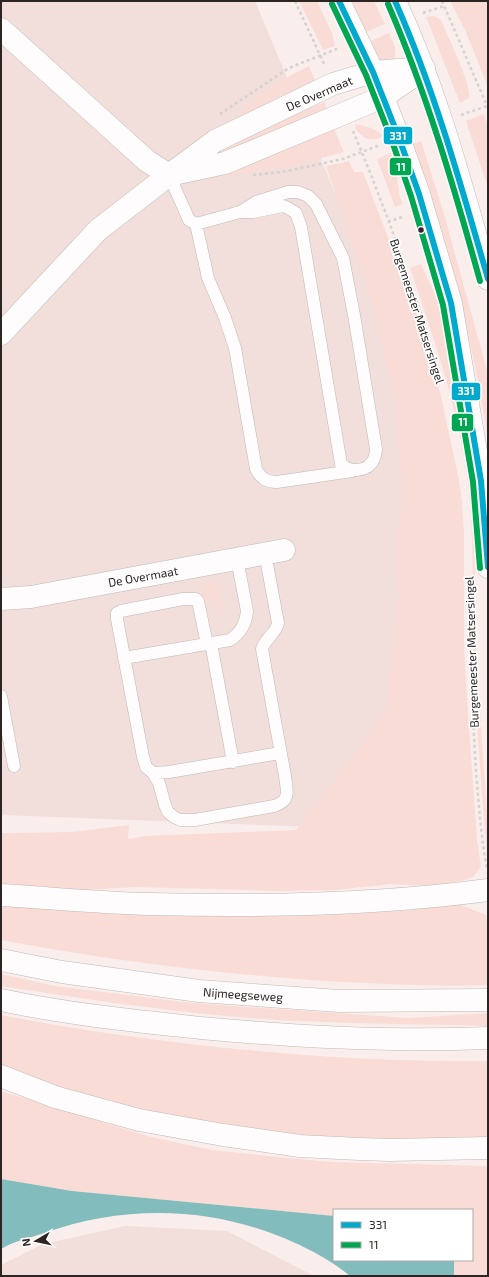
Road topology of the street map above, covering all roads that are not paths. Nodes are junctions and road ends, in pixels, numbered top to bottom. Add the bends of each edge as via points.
1 (339, 1) edge
2 (395, 1) edge
3 (1, 29) edge
4 (424, 68) junction
5 (373, 72) junction
6 (383, 97) junction
7 (168, 175) junction
8 (240, 212) junction
9 (196, 224) junction
10 (488, 279) edge
11 (1, 334) edge
12 (352, 470) junction
13 (275, 552) joint
14 (237, 559) junction
15 (479, 570) edge
16 (1, 599) edge
17 (209, 644) junction
18 (124, 658) junction
19 (1, 696) edge
20 (280, 754) junction
21 (233, 762) junction
22 (14, 766) dead end
23 (153, 773) junction
24 (487, 880) edge
25 (1, 895) edge
26 (1, 960) edge
27 (1, 1000) edge
28 (488, 1000) edge
29 (488, 1038) edge
30 (1, 1076) edge
31 (488, 1148) edge

1 - 5 main road, Burgemeester Matsersingel
2 - 4 main road
3 - 7 main road via 147,161
4 - 5 main road, De Overmaat
4 - 6 main road, De Overmaat
4 - 10 main road via 443,122
5 - 6 main road, Burgemeester Matsersingel
5 - 7 main road, De Overmaat via 333,84 215,142
6 - 7 main road, De Overmaat via 225,163
6 - 15 main road, Burgemeester Matsersingel via 419,194 451,303 481,481
7 - 9 lane via 189,220
7 - 11 main road, De Overmaat via 98,230
8 - 9 lane
8 - 12 lane via 283,206 296,213 301,227 339,456 341,464
8 - 12 lane via 256,202 288,192 308,196 316,204 343,258 376,449 369,466
9 - 12 lane via 208,278 235,348 259,476 272,482
13 - 14 main road, De Overmaat
13 - 20 lane via 278,623 276,631 263,644 262,649
14 - 16 main road, De Overmaat via 31,597
14 - 17 lane via 246,603 246,619 235,637
17 - 18 lane
17 - 18 lane via 198,601 192,598 183,599 117,613
17 - 21 lane
18 - 23 lane via 143,758 146,767
19 - 22 lane
20 - 21 lane
20 - 23 lane via 286,788 283,804 195,820 180,820 168,812 159,783
21 - 23 lane
24 - 25 main road via 435,897 319,904 148,904
26 - 28 main road, Nijmeegseweg via 62,972 199,991 339,1002
27 - 29 main road via 91,1015 244,1032 395,1040
30 - 31 main road via 55,1097 138,1120 224,1135 300,1146 359,1149

